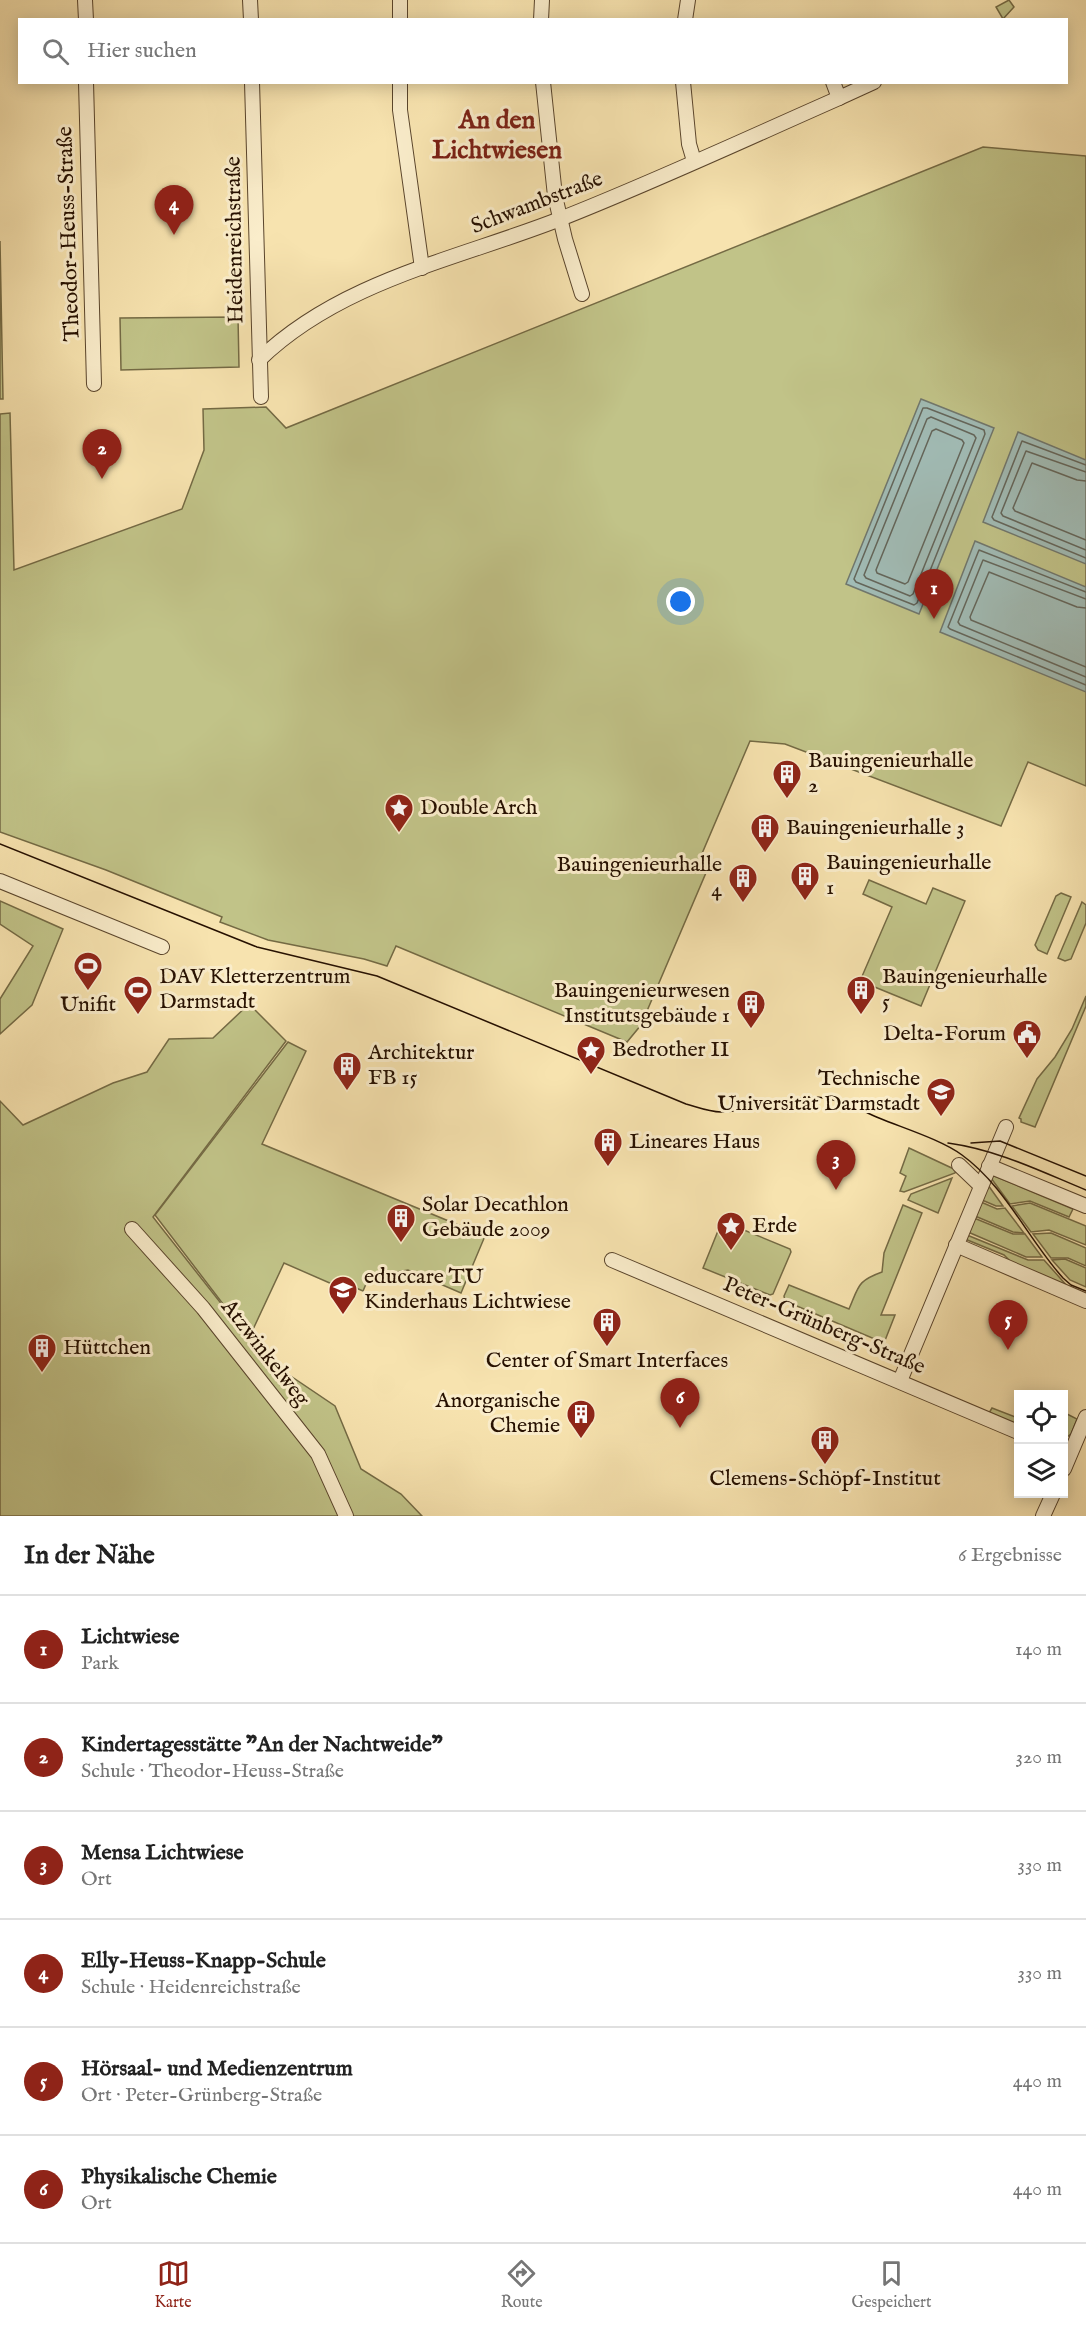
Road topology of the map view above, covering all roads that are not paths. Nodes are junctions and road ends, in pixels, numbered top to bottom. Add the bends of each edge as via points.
1 (85, 0) edge
2 (250, 0) edge
3 (400, 0) edge
4 (542, 0) edge
5 (688, 0) edge
6 (86, 18) edge
7 (251, 18) edge
8 (400, 18) edge
9 (542, 18) edge
10 (685, 18) edge
11 (87, 84) edge
12 (252, 84) edge
13 (400, 84) edge
14 (543, 84) edge
15 (683, 84) edge
16 (834, 84) edge
17 (870, 84) edge
18 (839, 98) junction
19 (694, 161) junction
20 (560, 219) junction
21 (422, 268) junction
22 (582, 294) dead end
23 (260, 360) junction
24 (94, 384) dead end
25 (261, 397) dead end
26 (0, 881) edge
27 (162, 947) dead end
28 (1006, 1127) dead end
29 (959, 1165) dead end
30 (989, 1166) junction
31 (981, 1186) junction
32 (1086, 1206) edge
33 (132, 1229) dead end
34 (956, 1245) junction
35 (612, 1260) dead end
36 (1086, 1300) edge
37 (900, 1381) junction
38 (1086, 1417) edge
39 (1014, 1430) edge
40 (1068, 1450) edge
41 (1051, 1498) edge
42 (346, 1516) edge
43 (1043, 1516) edge

1 - 6 street
2 - 7 street
3 - 8 street
4 - 9 street
5 - 10 street
11 - 24 street, Theodor-Heuss-Straße
12 - 23 street, Heidenreichstraße
13 - 21 street via 400,110
14 - 20 street
15 - 19 street
16 - 18 street
17 - 18 street, Schwambstraße
18 - 19 street, Schwambstraße
19 - 20 street, Schwambstraße
20 - 21 street, Schwambstraße
20 - 22 street
21 - 23 street, Schwambstraße via 341,301 293,330
23 - 25 street, Heidenreichstraße
26 - 27 street
28 - 30 street
29 - 31 street
30 - 31 street
30 - 32 street
31 - 34 street
33 - 42 street, Atzwinkelweg via 203,1308 318,1454
34 - 36 street
34 - 37 street
35 - 37 street, Peter-Grünberg-Straße
37 - 39 street, Peter-Grünberg-Straße
38 - 40 street
41 - 43 street

